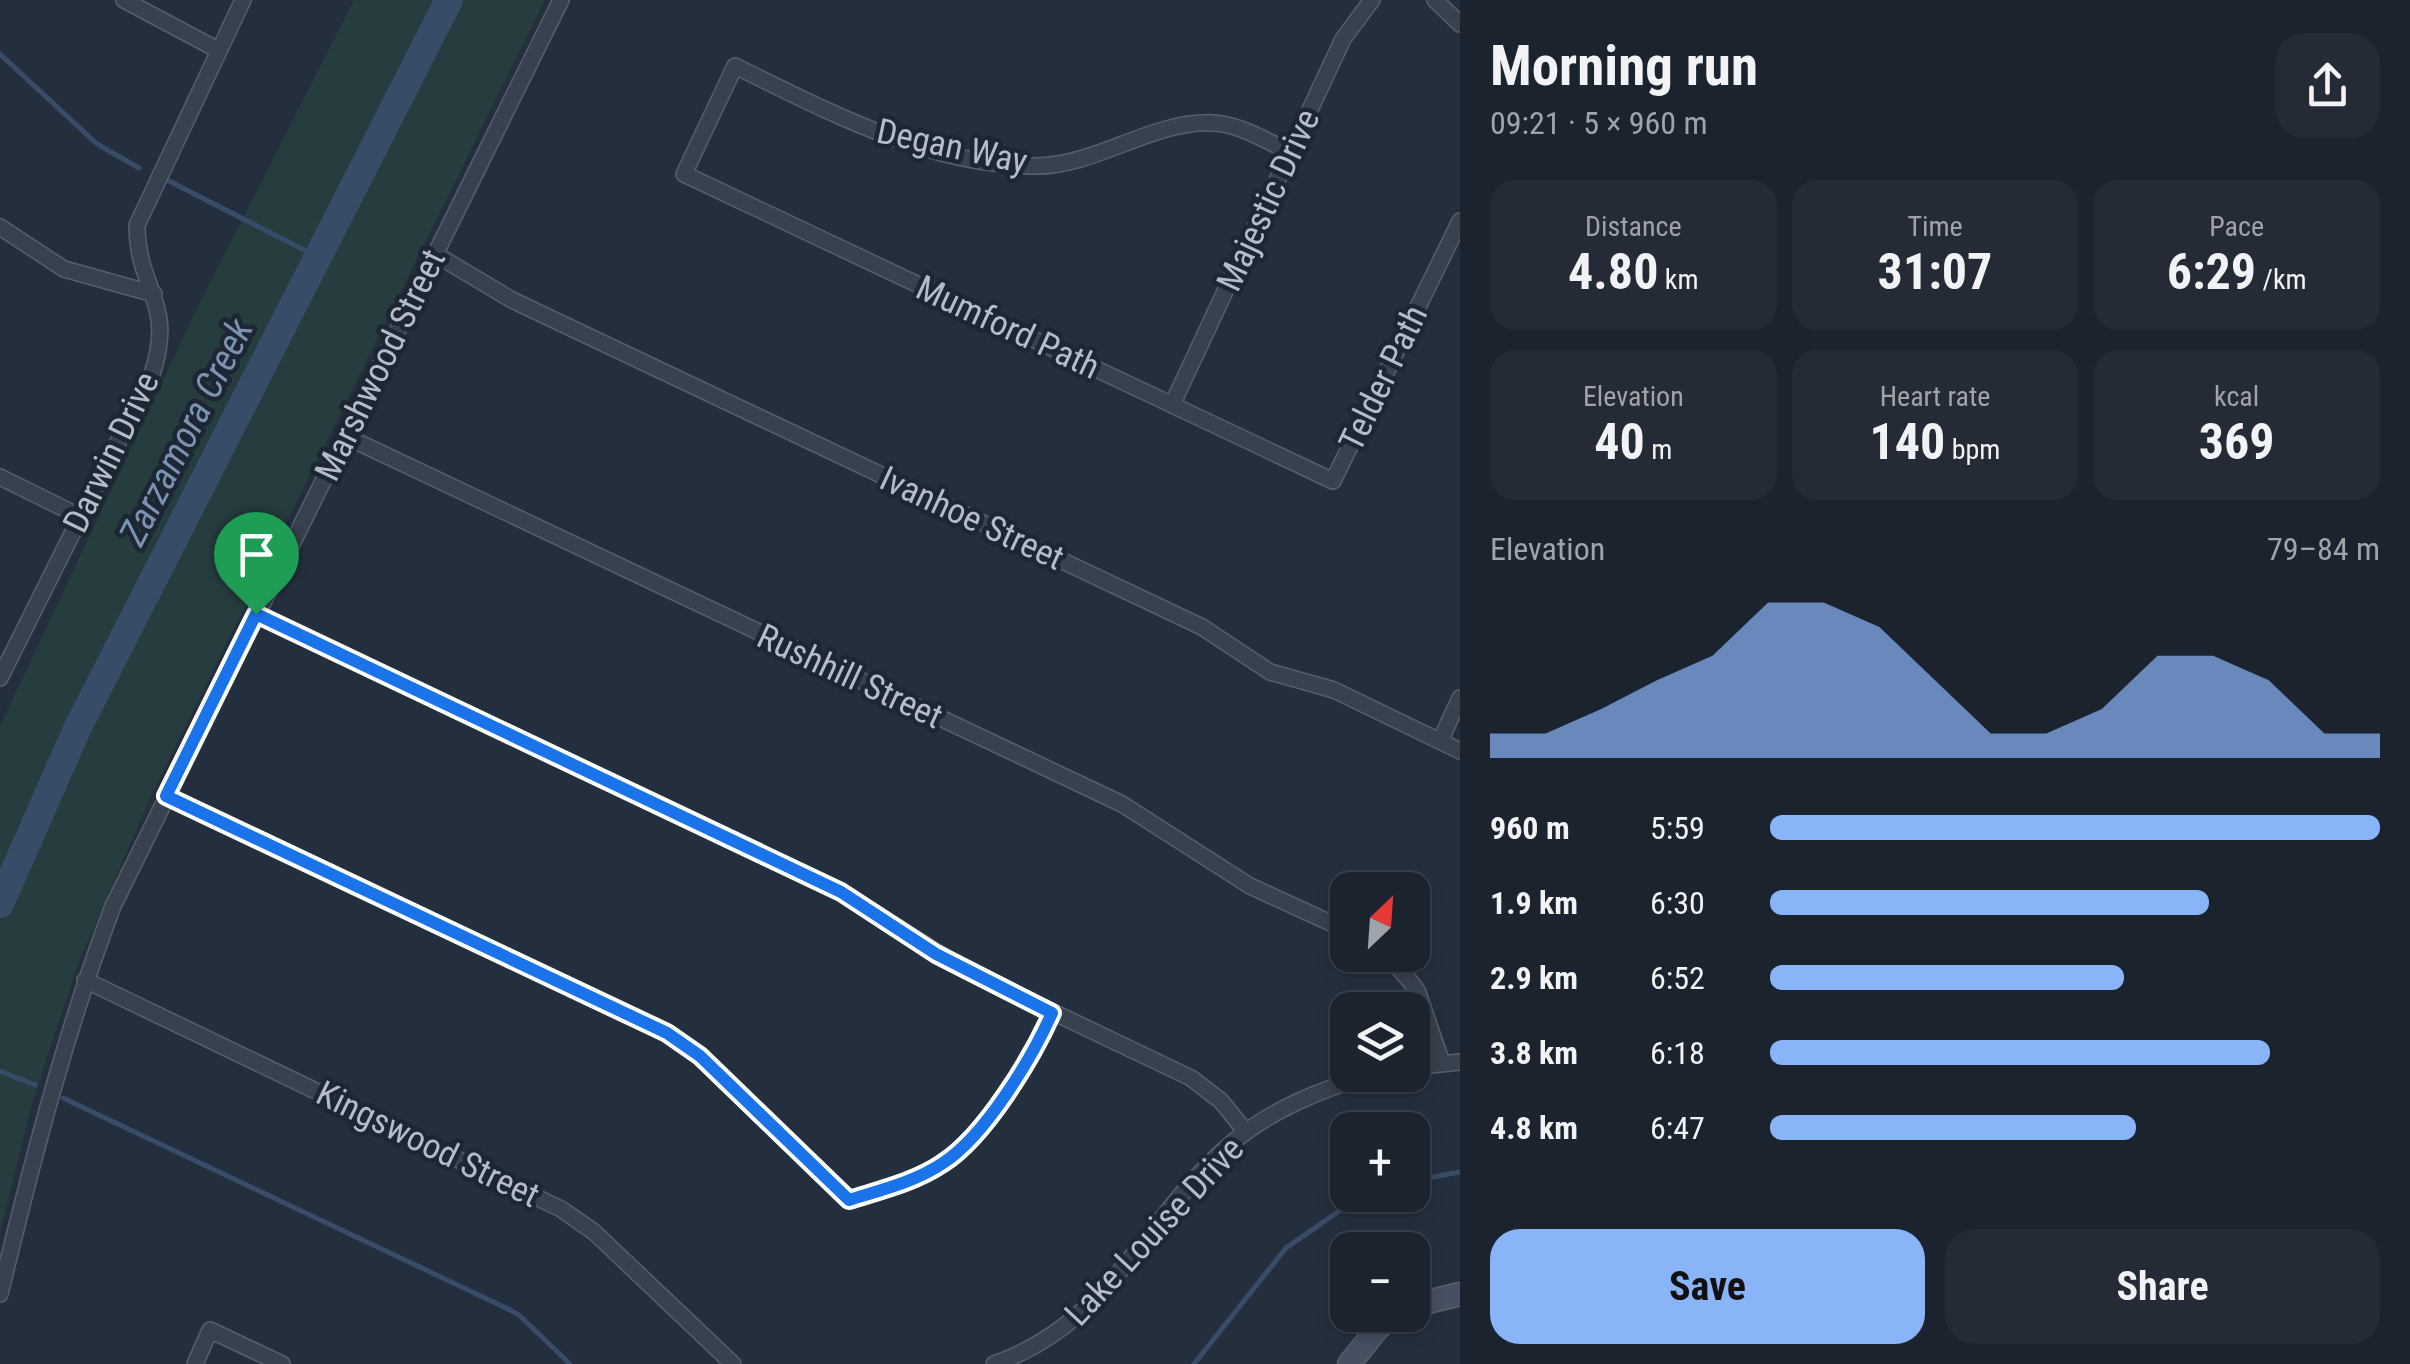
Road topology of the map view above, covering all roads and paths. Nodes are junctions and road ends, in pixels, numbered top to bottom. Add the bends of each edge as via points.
1 (124, 0) edge
2 (242, 0) edge
3 (561, 0) edge
4 (1372, 0) edge
5 (1436, 0) edge
6 (1460, 24) edge
7 (218, 50) junction
8 (1290, 152) junction
9 (684, 174) joint
10 (1460, 220) edge
11 (0, 227) edge
12 (435, 254) junction
13 (154, 294) junction
14 (1172, 405) junction
15 (345, 436) junction
16 (0, 477) edge
17 (1333, 481) joint
18 (79, 516) junction
19 (256, 614) junction
20 (0, 678) edge
21 (1460, 698) edge
22 (1440, 741) junction
23 (1460, 751) edge
24 (166, 796) junction
25 (1330, 923) edge
26 (1402, 972) edge
27 (85, 980) junction
28 (1052, 1013) junction
29 (1460, 1062) edge
30 (1442, 1063) junction
31 (1430, 1065) edge
32 (1330, 1088) edge
33 (1246, 1132) junction
34 (0, 1294) edge
35 (1460, 1294) edge
36 (1430, 1302) edge
37 (1375, 1332) edge
38 (196, 1364) edge
39 (282, 1364) edge
40 (734, 1364) edge
41 (994, 1364) edge
42 (1348, 1364) edge

1 - 7 street
2 - 7 street, Darwin Drive
3 - 12 street, Marshwood Street
4 - 8 street, Majestic Drive via 1344,39
5 - 6 street
7 - 13 street, Darwin Drive via 137,226 137,248
8 - 9 street, Degan Way via 1212,123 1070,161 1021,166 890,139 735,66
8 - 14 street, Majestic Drive
9 - 14 street, Mumford Path
10 - 17 street, Telder Path
11 - 13 street via 64,269
12 - 15 street, Marshwood Street
12 - 22 street, Ivanhoe Street via 512,300 1202,627 1270,672 1334,690
13 - 18 street, Darwin Drive via 163,326 160,349
14 - 17 street, Mumford Path
15 - 19 street, Marshwood Street
15 - 25 street, Rushhill Street via 1122,804 1250,886
16 - 18 street
18 - 20 street, Darwin Drive
19 - 24 street, Marshwood Street
19 - 28 street via 841,892 936,954
21 - 22 street
22 - 23 street, Ivanhoe Street
24 - 27 street, Marshwood Street via 112,906
24 - 28 street via 667,1033 700,1056 849,1200 921,1176 957,1153 1030,1057
26 - 30 street via 1417,990
27 - 34 street, Marshwood Street via 44,1109
27 - 40 street, Kingswood Street via 561,1209
28 - 33 street via 1191,1078 1222,1101
29 - 30 street
30 - 31 street
32 - 33 street, Lake Louise Drive
33 - 41 street, Lake Louise Drive via 1204,1169 1117,1279 1075,1319 1043,1343
35 - 36 street
37 - 42 street
38 - 39 street via 210,1330

